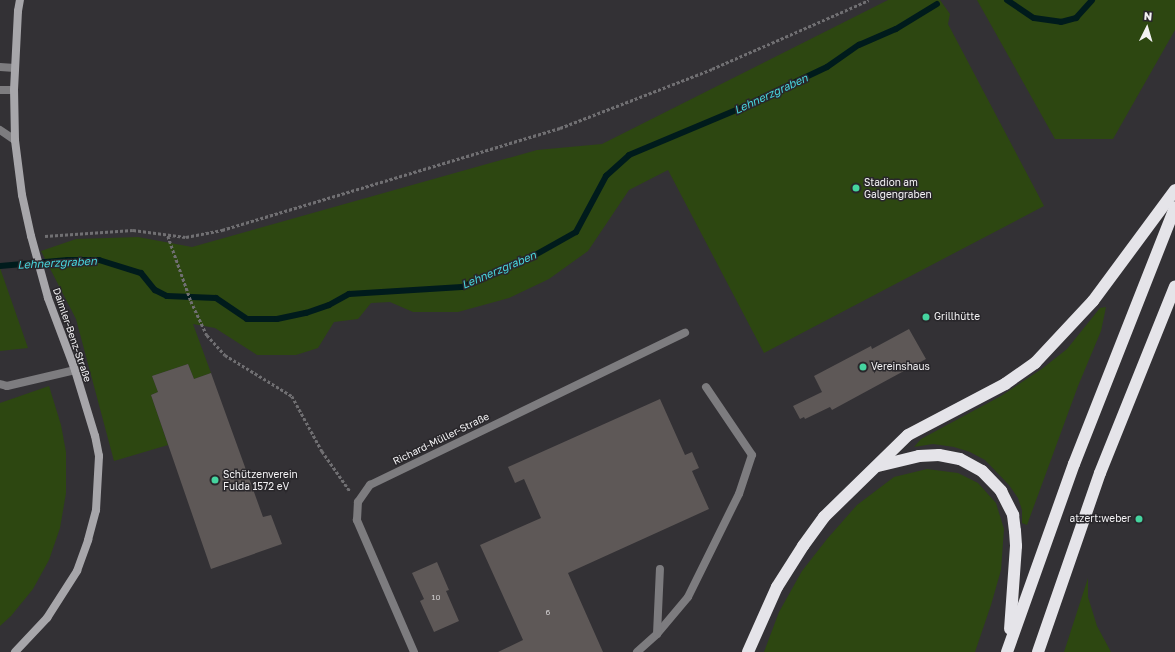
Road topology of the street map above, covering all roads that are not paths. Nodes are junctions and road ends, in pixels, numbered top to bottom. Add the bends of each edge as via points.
1 (20, 0) edge
2 (0, 68) edge
3 (15, 68) junction
4 (0, 90) edge
5 (14, 90) junction
6 (0, 130) edge
7 (15, 140) junction
8 (1175, 190) edge
9 (1175, 207) edge
10 (1175, 286) edge
11 (685, 333) dead end
12 (75, 370) junction
13 (0, 384) edge
14 (706, 387) dead end
15 (878, 466) junction
16 (660, 569) dead end
17 (657, 634) junction
18 (1008, 647) edge
19 (14, 652) edge
20 (414, 652) edge
21 (637, 652) edge
22 (748, 652) edge
23 (1038, 652) edge

1 - 3 street, Daimler-Benz-Straße
2 - 3 street
3 - 5 street, Daimler-Benz-Straße
4 - 5 street
5 - 7 street, Daimler-Benz-Straße
6 - 7 street
7 - 12 street, Daimler-Benz-Straße via 22,195 33,245 48,298
8 - 15 highway via 1093,301 1035,363 1005,384 908,435
9 - 18 highway via 1074,464
10 - 23 highway via 1100,473
11 - 20 street, Richard-Müller-Straße via 370,485 358,502 357,520
12 - 13 street via 7,386
12 - 19 street, Daimler-Benz-Straße via 99,456 96,510 77,571 47,618
14 - 17 street via 752,455 739,494 688,596
15 - 18 highway via 919,456 939,455 960,459 982,470 1001,491 1013,515 1016,546
15 - 22 highway via 824,517 803,546 777,587
16 - 17 street
17 - 21 street

